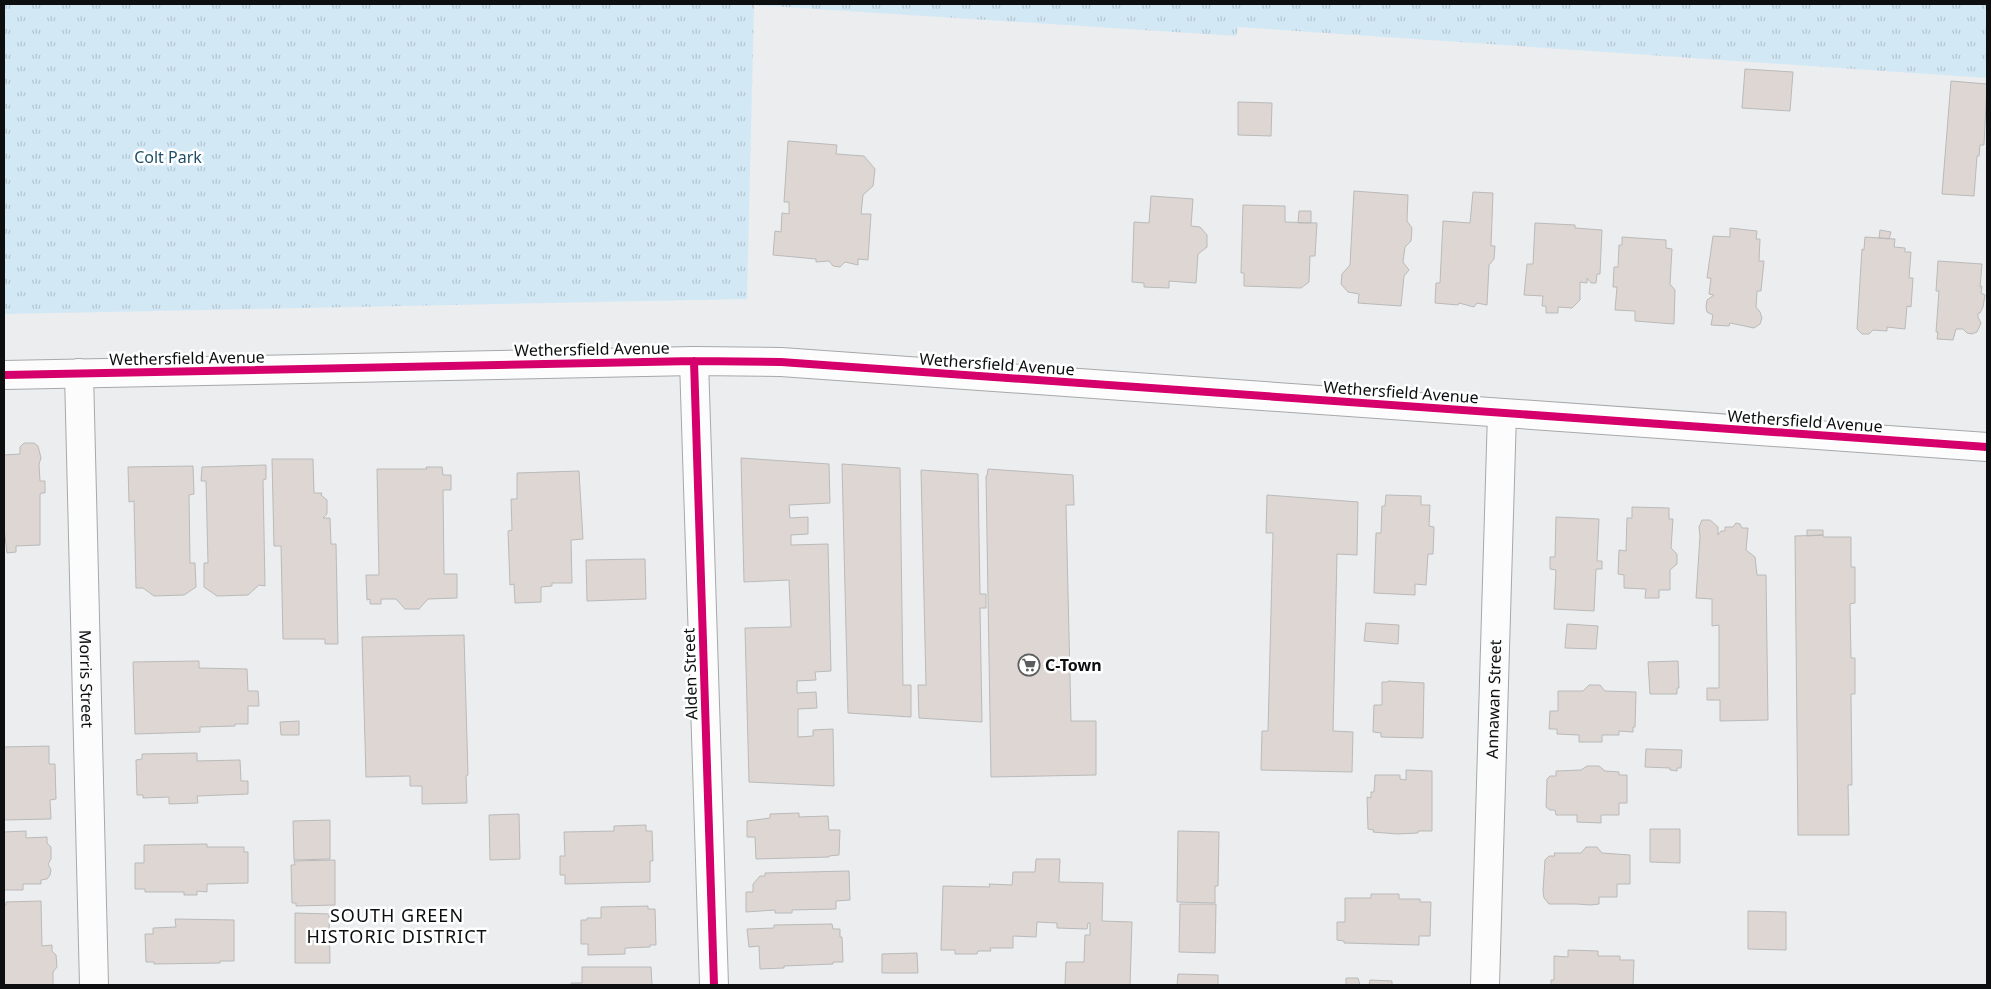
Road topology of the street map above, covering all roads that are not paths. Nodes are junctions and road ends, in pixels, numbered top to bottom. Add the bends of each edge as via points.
1 (694, 361) junction
2 (79, 373) junction
3 (4, 375) edge
4 (1502, 413) junction
5 (1987, 447) edge
6 (94, 985) edge
7 (714, 985) edge
8 (1485, 985) edge

1 - 2 main road, Wethersfield Avenue
1 - 4 main road, Wethersfield Avenue via 803,363
1 - 7 main road, Alden Street
2 - 3 main road, Wethersfield Avenue
2 - 6 main road, Morris Street
4 - 5 main road, Wethersfield Avenue
4 - 8 main road, Annawan Street

